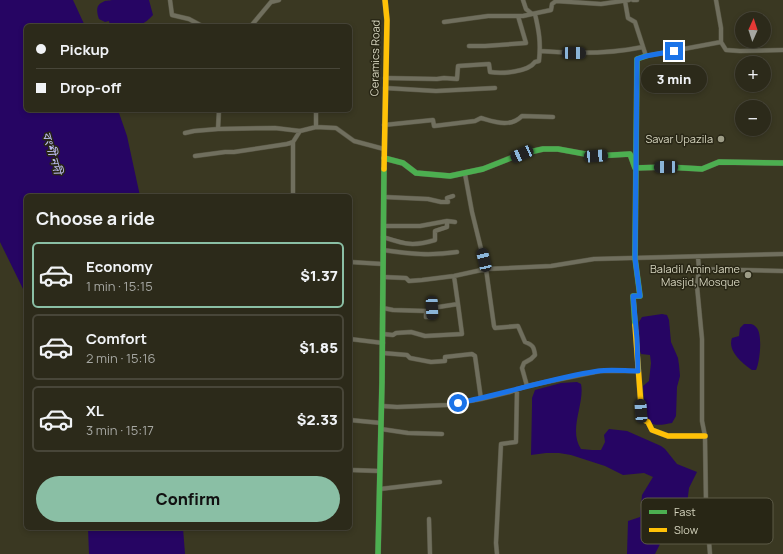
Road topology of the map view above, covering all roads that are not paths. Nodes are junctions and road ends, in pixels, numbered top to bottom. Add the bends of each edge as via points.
1 (170, 0) edge
2 (279, 0) edge
3 (385, 0) edge
4 (523, 0) edge
5 (627, 0) edge
6 (633, 0) edge
7 (637, 0) edge
8 (716, 0) edge
9 (533, 14) junction
10 (518, 16) junction
11 (444, 22) dead end
12 (198, 24) edge
13 (253, 24) edge
14 (721, 42) junction
15 (470, 46) dead end
16 (643, 47) junction
17 (783, 50) edge
18 (540, 51) junction
19 (646, 56) junction
20 (385, 78) junction
21 (385, 88) junction
22 (495, 88) dead end
23 (219, 112) edge
24 (316, 112) edge
25 (553, 117) dead end
26 (384, 126) junction
27 (316, 128) junction
28 (218, 129) junction
29 (300, 131) junction
30 (185, 133) dead end
31 (293, 142) junction
32 (384, 149) junction
33 (195, 156) dead end
34 (384, 158) junction
35 (783, 163) edge
36 (635, 168) junction
37 (465, 174) junction
38 (293, 194) edge
39 (384, 196) junction
40 (453, 196) dead end
41 (447, 222) junction
42 (455, 222) dead end
43 (384, 226) junction
44 (383, 236) junction
45 (383, 250) junction
46 (458, 252) dead end
47 (783, 254) edge
48 (698, 257) junction
49 (635, 258) junction
50 (352, 262) edge
51 (383, 264) junction
52 (486, 269) junction
53 (699, 270) junction
54 (783, 271) edge
55 (383, 276) junction
56 (454, 276) junction
57 (458, 304) junction
58 (383, 308) junction
59 (383, 334) junction
60 (352, 339) edge
61 (383, 343) junction
62 (382, 353) junction
63 (638, 371) junction
64 (527, 386) junction
65 (517, 389) junction
66 (481, 399) junction
67 (382, 406) junction
68 (352, 420) edge
69 (381, 422) junction
70 (381, 429) junction
71 (442, 434) dead end
72 (705, 436) junction
73 (352, 470) edge
74 (380, 471) junction
75 (440, 482) dead end
76 (380, 489) junction
77 (706, 498) edge
78 (429, 518) dead end
79 (709, 544) edge
80 (378, 554) edge
81 (430, 554) edge
82 (497, 554) edge
83 (710, 554) edge

1 - 12 street via 172,15
2 - 13 street via 271,2
3 - 20 street, Ceramics Road
4 - 9 street via 526,9
5 - 9 street via 601,4 556,1 552,4 551,10
5 - 16 street via 628,18 635,22
6 - 7 street
8 - 14 street
9 - 10 street
9 - 18 street via 540,37
10 - 11 street via 488,16
10 - 15 street via 526,43
14 - 17 street via 726,50
14 - 19 street
16 - 18 street via 600,52
16 - 19 street
18 - 20 street via 539,61 518,70 490,72 489,64 458,66 457,79
19 - 36 street via 637,59
20 - 21 street, Ceramics Road
21 - 22 street via 441,91
21 - 26 street, Ceramics Road
23 - 28 street
24 - 27 street
25 - 26 street via 522,116 501,124 480,118 475,121 434,126 434,120
26 - 32 street, Ceramics Road
27 - 29 street
27 - 32 street via 336,128 354,141
28 - 29 street via 275,128
28 - 30 street
29 - 31 street
31 - 33 street via 238,152
31 - 38 street
32 - 34 street, Ceramics Road
34 - 37 street via 403,163 416,173 450,176
34 - 39 street, Ceramics Road
35 - 36 street via 715,162 702,169
36 - 37 street via 630,154 596,156 543,149
36 - 49 street
37 - 52 street
39 - 40 street via 441,202 448,202 448,198
39 - 43 street, Ceramics Road
41 - 42 street
41 - 43 street via 420,226
41 - 44 street via 447,228 435,232 435,240 426,243 408,245
43 - 44 street, Ceramics Road
44 - 45 street, Ceramics Road
45 - 46 street via 415,255
45 - 51 street, Ceramics Road
47 - 48 street
48 - 49 street
48 - 53 street
49 - 52 street
49 - 63 street via 640,296 633,296
50 - 51 street
51 - 55 street, Ceramics Road
52 - 56 street
52 - 64 street via 495,328 518,326 525,342 532,344 534,348 535,355 524,363 522,368
53 - 54 street
53 - 72 street via 697,286 702,340 702,421
55 - 56 street via 406,278 409,281
55 - 58 street, Ceramics Road
56 - 57 street
57 - 58 street via 432,308 432,317 426,317 426,311
57 - 59 street via 462,334
58 - 59 street, Ceramics Road
59 - 61 street, Ceramics Road
60 - 61 street
61 - 62 street, Ceramics Road
62 - 66 street via 407,355 430,362 445,361 445,357 472,354 475,356
62 - 67 street, Ceramics Road
63 - 64 street via 600,371
63 - 72 street via 642,420 648,422 652,430 668,436
64 - 65 street
65 - 66 street
65 - 82 street via 516,442 501,444
66 - 67 street via 447,405
67 - 69 street, Ceramics Road
68 - 69 street
69 - 70 street, Ceramics Road
70 - 71 street
70 - 74 street, Ceramics Road
72 - 77 street
73 - 74 street
74 - 76 street, Ceramics Road
75 - 76 street
76 - 80 street, Ceramics Road
78 - 81 street
79 - 83 street

